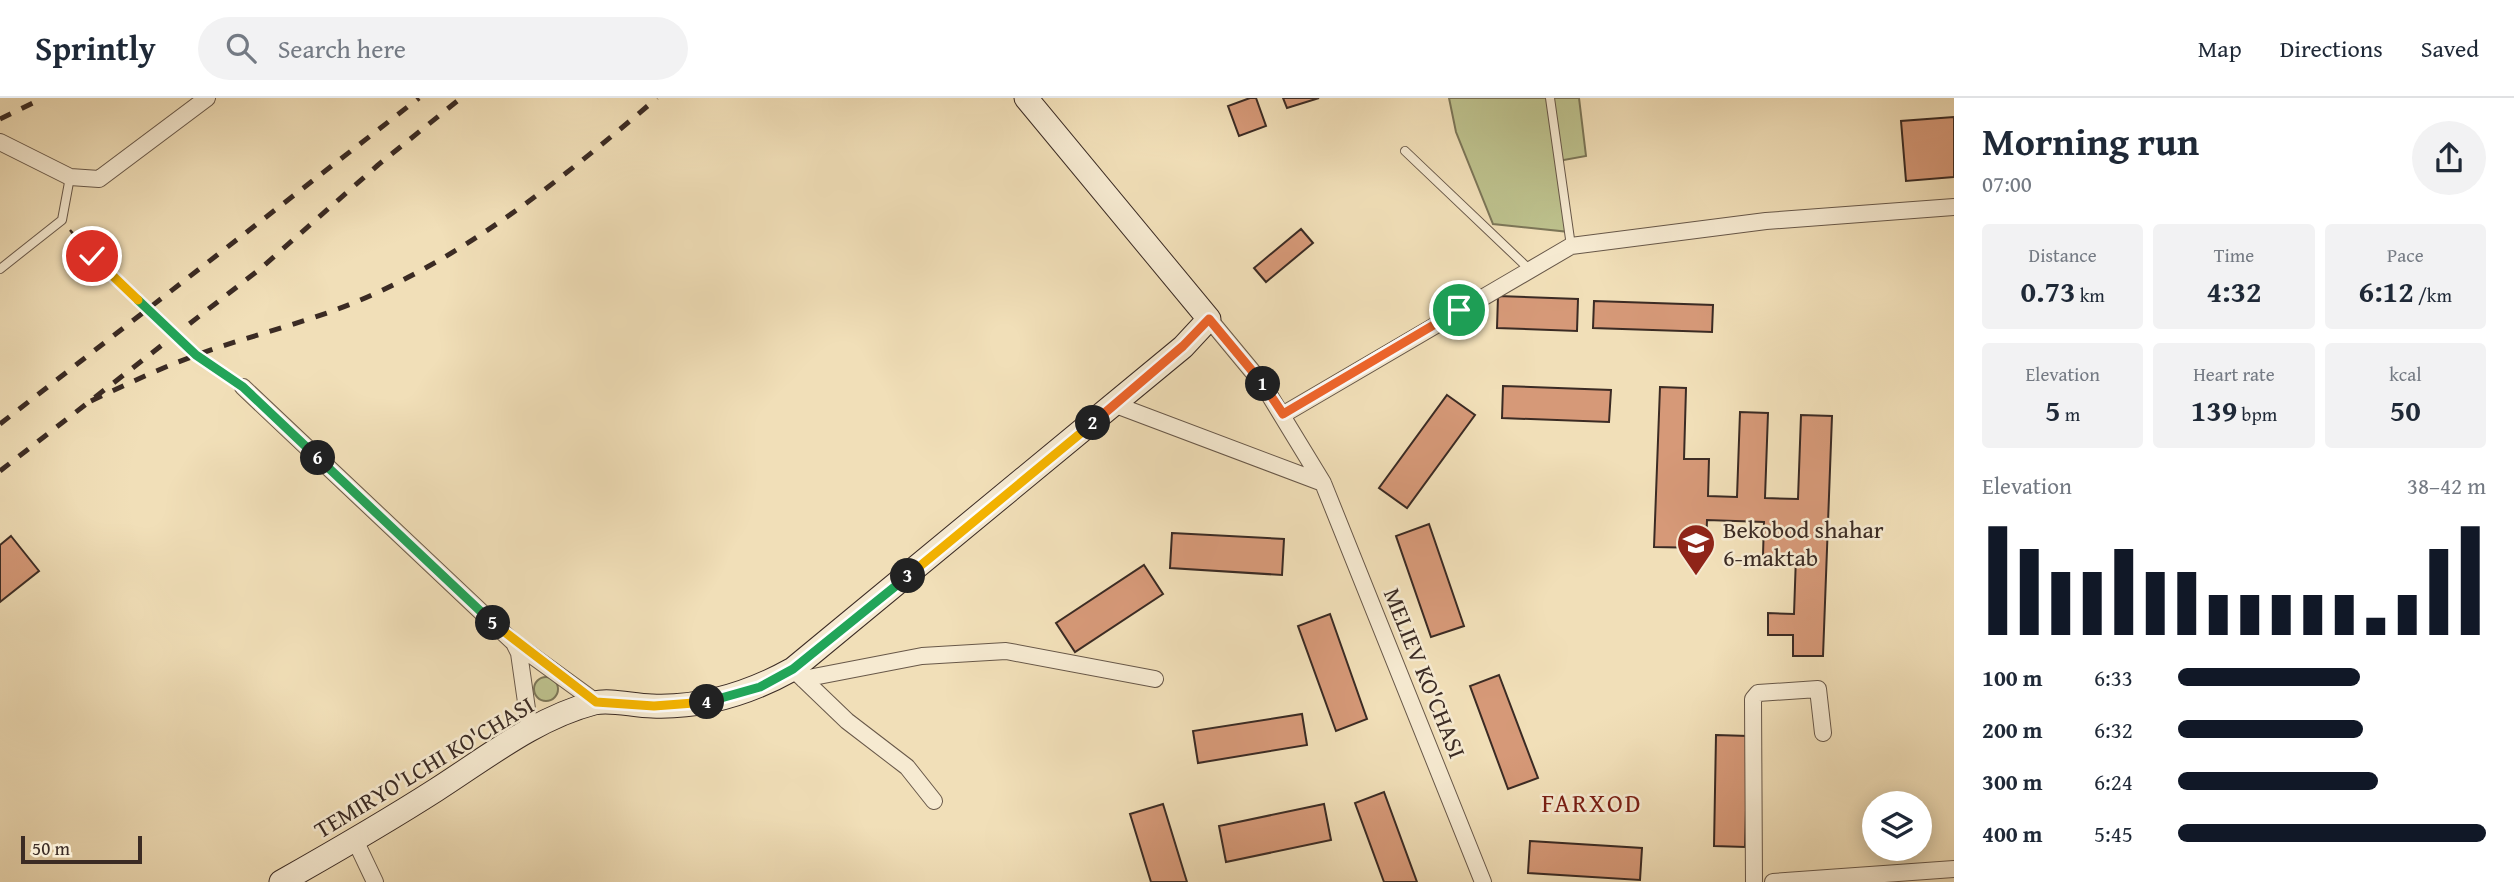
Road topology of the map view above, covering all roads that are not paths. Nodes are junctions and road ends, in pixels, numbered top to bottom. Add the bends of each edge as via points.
1 (206, 98) edge
2 (1026, 98) edge
3 (1550, 98) edge
4 (0, 142) edge
5 (1405, 151) dead end
6 (70, 177) junction
7 (1954, 207) edge
8 (1571, 246) junction
9 (0, 269) edge
10 (1530, 269) junction
11 (1209, 319) junction
12 (243, 387) road end
13 (1116, 405) junction
14 (1283, 414) junction
15 (1323, 483) junction
16 (512, 641) junction
17 (798, 674) junction
18 (1156, 679) dead end
19 (596, 702) junction
20 (530, 730) junction
21 (1823, 733) dead end
22 (934, 802) dead end
23 (355, 840) junction
24 (1954, 869) edge
25 (281, 882) edge
26 (375, 882) edge
27 (1483, 882) edge
28 (1754, 882) edge
29 (1773, 882) edge

1 - 6 street via 99,179
2 - 11 street
3 - 8 lane
4 - 6 street
5 - 10 lane
6 - 9 lane via 62,220
7 - 8 street via 1766,221
8 - 10 street
10 - 14 street
11 - 13 street
11 - 14 street, MELIEV KO'CHASI
12 - 16 street
13 - 15 street
13 - 17 street
14 - 15 street, MELIEV KO'CHASI
15 - 27 street, MELIEV KO'CHASI
16 - 19 street
16 - 20 street via 519,653
17 - 18 street via 922,656 1006,651
17 - 19 street via 699,705
17 - 22 street via 847,721 907,767
19 - 20 street, TEMIRYO'LCHI KO'CHASI
20 - 23 street, TEMIRYO'LCHI KO'CHASI
21 - 28 street via 1818,689 1758,693 1753,699
23 - 25 street, TEMIRYO'LCHI KO'CHASI
23 - 26 street
24 - 29 street

